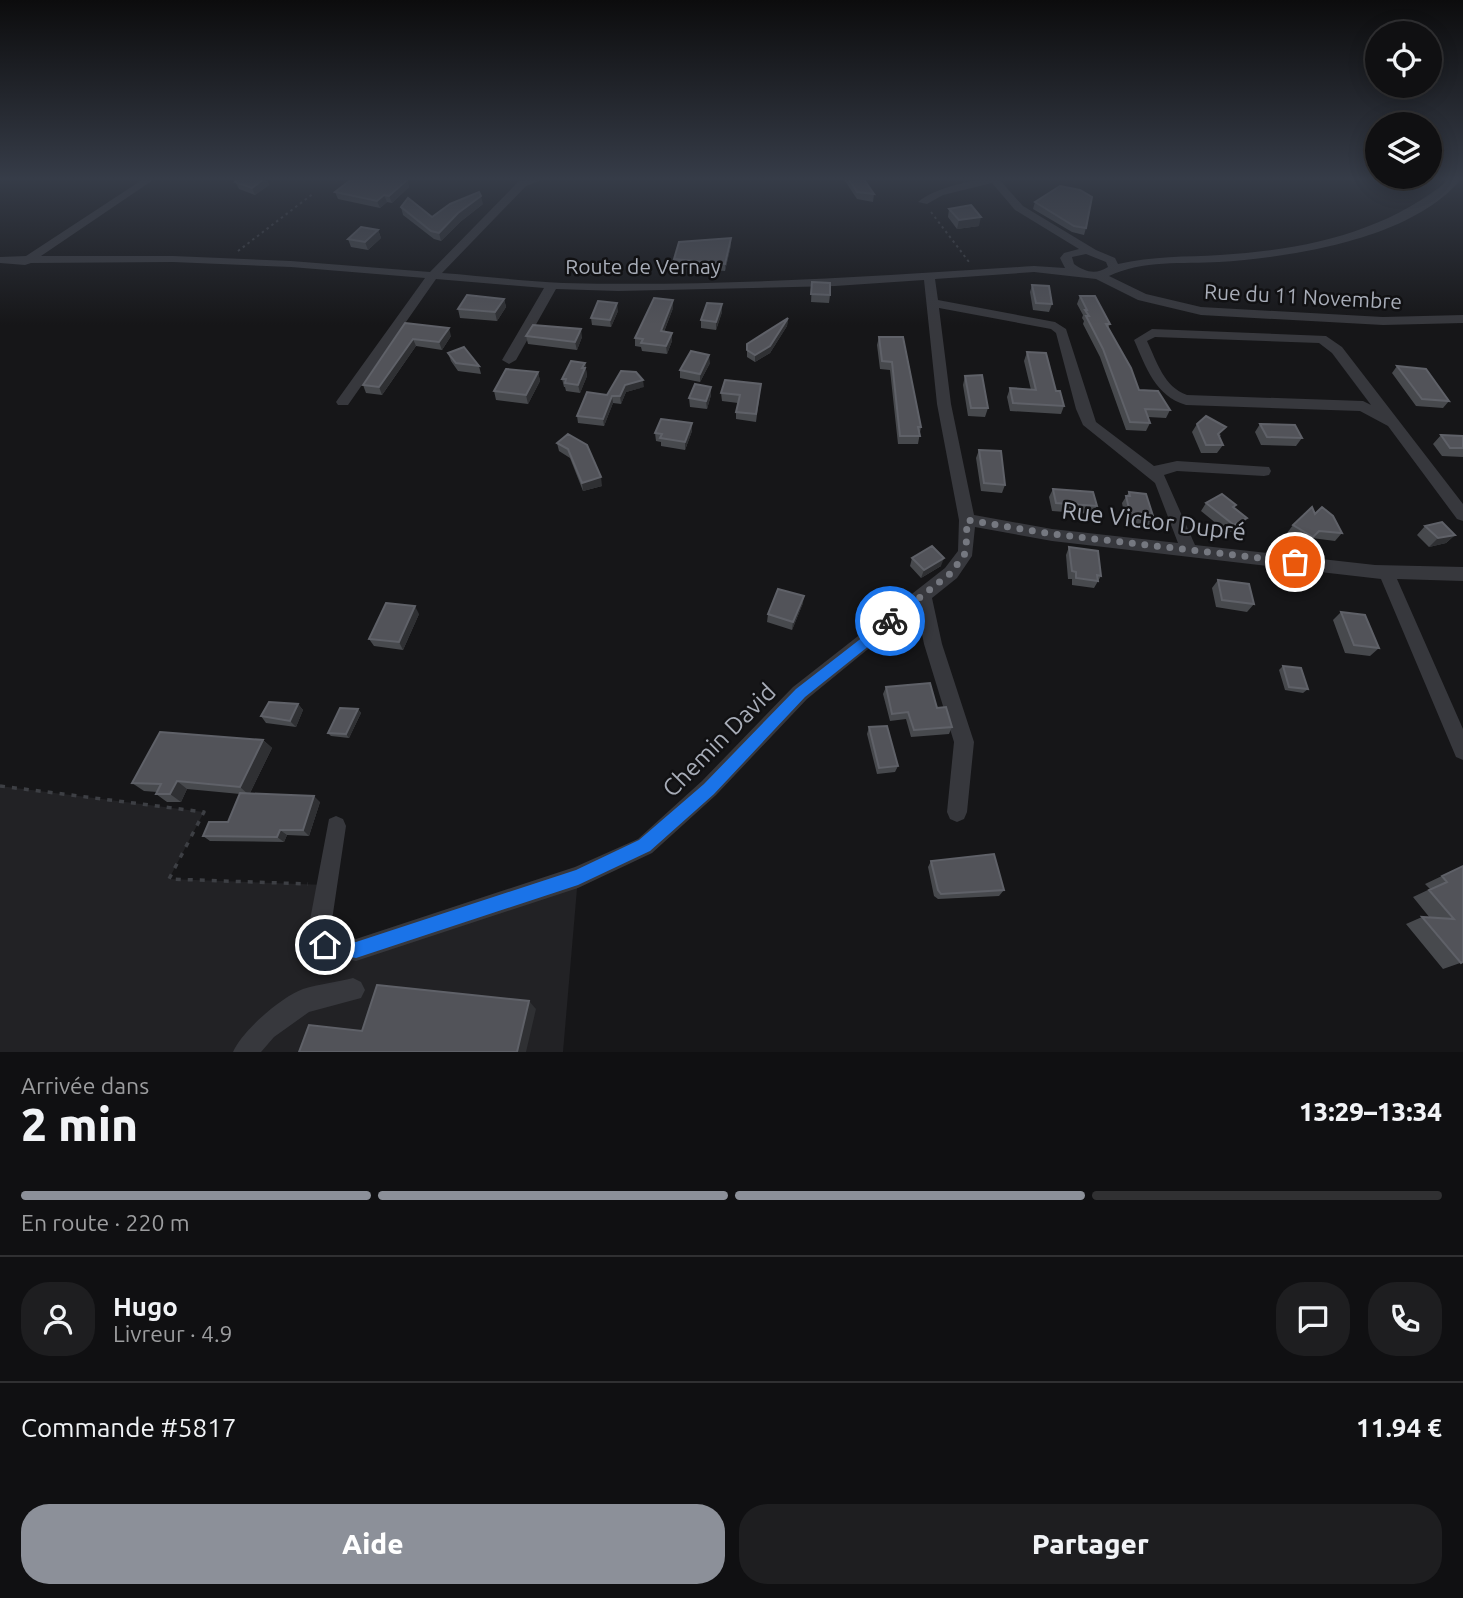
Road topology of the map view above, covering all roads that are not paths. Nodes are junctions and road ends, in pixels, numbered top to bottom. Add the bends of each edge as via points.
1 (77, 227) edge
2 (480, 227) edge
3 (1049, 227) edge
4 (1374, 227) edge
5 (1064, 237) junction
6 (1095, 252) junction
7 (1070, 253) junction
8 (0, 260) edge
9 (25, 262) junction
10 (1164, 262) junction
11 (1034, 269) junction
12 (1113, 270) junction
13 (1080, 273) junction
14 (433, 275) junction
15 (929, 276) junction
16 (1099, 276) junction
17 (552, 285) junction
18 (1142, 297) junction
19 (932, 303) junction
20 (1463, 319) edge
21 (509, 360) dead end
22 (343, 402) dead end
23 (1393, 423) junction
24 (1264, 471) dead end
25 (1153, 472) junction
26 (1463, 515) edge
27 (967, 520) junction
28 (1189, 550) junction
29 (1386, 572) junction
30 (1463, 574) edge
31 (923, 595) junction
32 (1463, 751) edge
33 (957, 811) dead end
34 (336, 826) dead end
35 (353, 990) dead end
36 (245, 1052) edge

1 - 9 street
2 - 14 street
3 - 5 street
4 - 10 street via 1296,250
5 - 6 street
5 - 7 street
6 - 7 street, Route de Vernay
6 - 10 street
6 - 12 street, Rue du 11 Novembre via 1111,260
7 - 11 street, Route de Vernay
7 - 13 street via 1066,262
8 - 9 street, Route de Vernay
9 - 14 street, Route de Vernay via 173,259
10 - 12 street
11 - 13 street, Route de Vernay
11 - 15 street, Route de Vernay
12 - 16 street
12 - 18 street, Rue du 11 Novembre
13 - 16 street, Route de Vernay
14 - 17 street, Route de Vernay
14 - 22 street
15 - 17 street, Route de Vernay via 731,286
15 - 19 street, Chemin David
16 - 18 street, Rue du 11 Novembre
17 - 21 street
18 - 20 street, Rue du 11 Novembre via 1201,311 1383,321
19 - 25 street via 1055,326 1062,332 1090,425
19 - 27 street, Chemin David via 944,404
23 - 23 street via 1338,350 1322,339 1152,333 1140,340 1164,389 1173,397 1363,406
23 - 26 lane
24 - 25 street via 1177,466
25 - 28 street via 1161,480
27 - 28 street, Rue Victor Dupré
27 - 31 street, Chemin David via 966,552 951,573
28 - 29 street, Rue Victor Dupré
29 - 30 street, Rue Victor Dupré
29 - 32 street
31 - 33 street via 933,644 964,742
31 - 34 street, Chemin David via 800,693 709,789 645,846 578,877 356,950 325,945 321,920
35 - 36 street via 304,1001 266,1029

